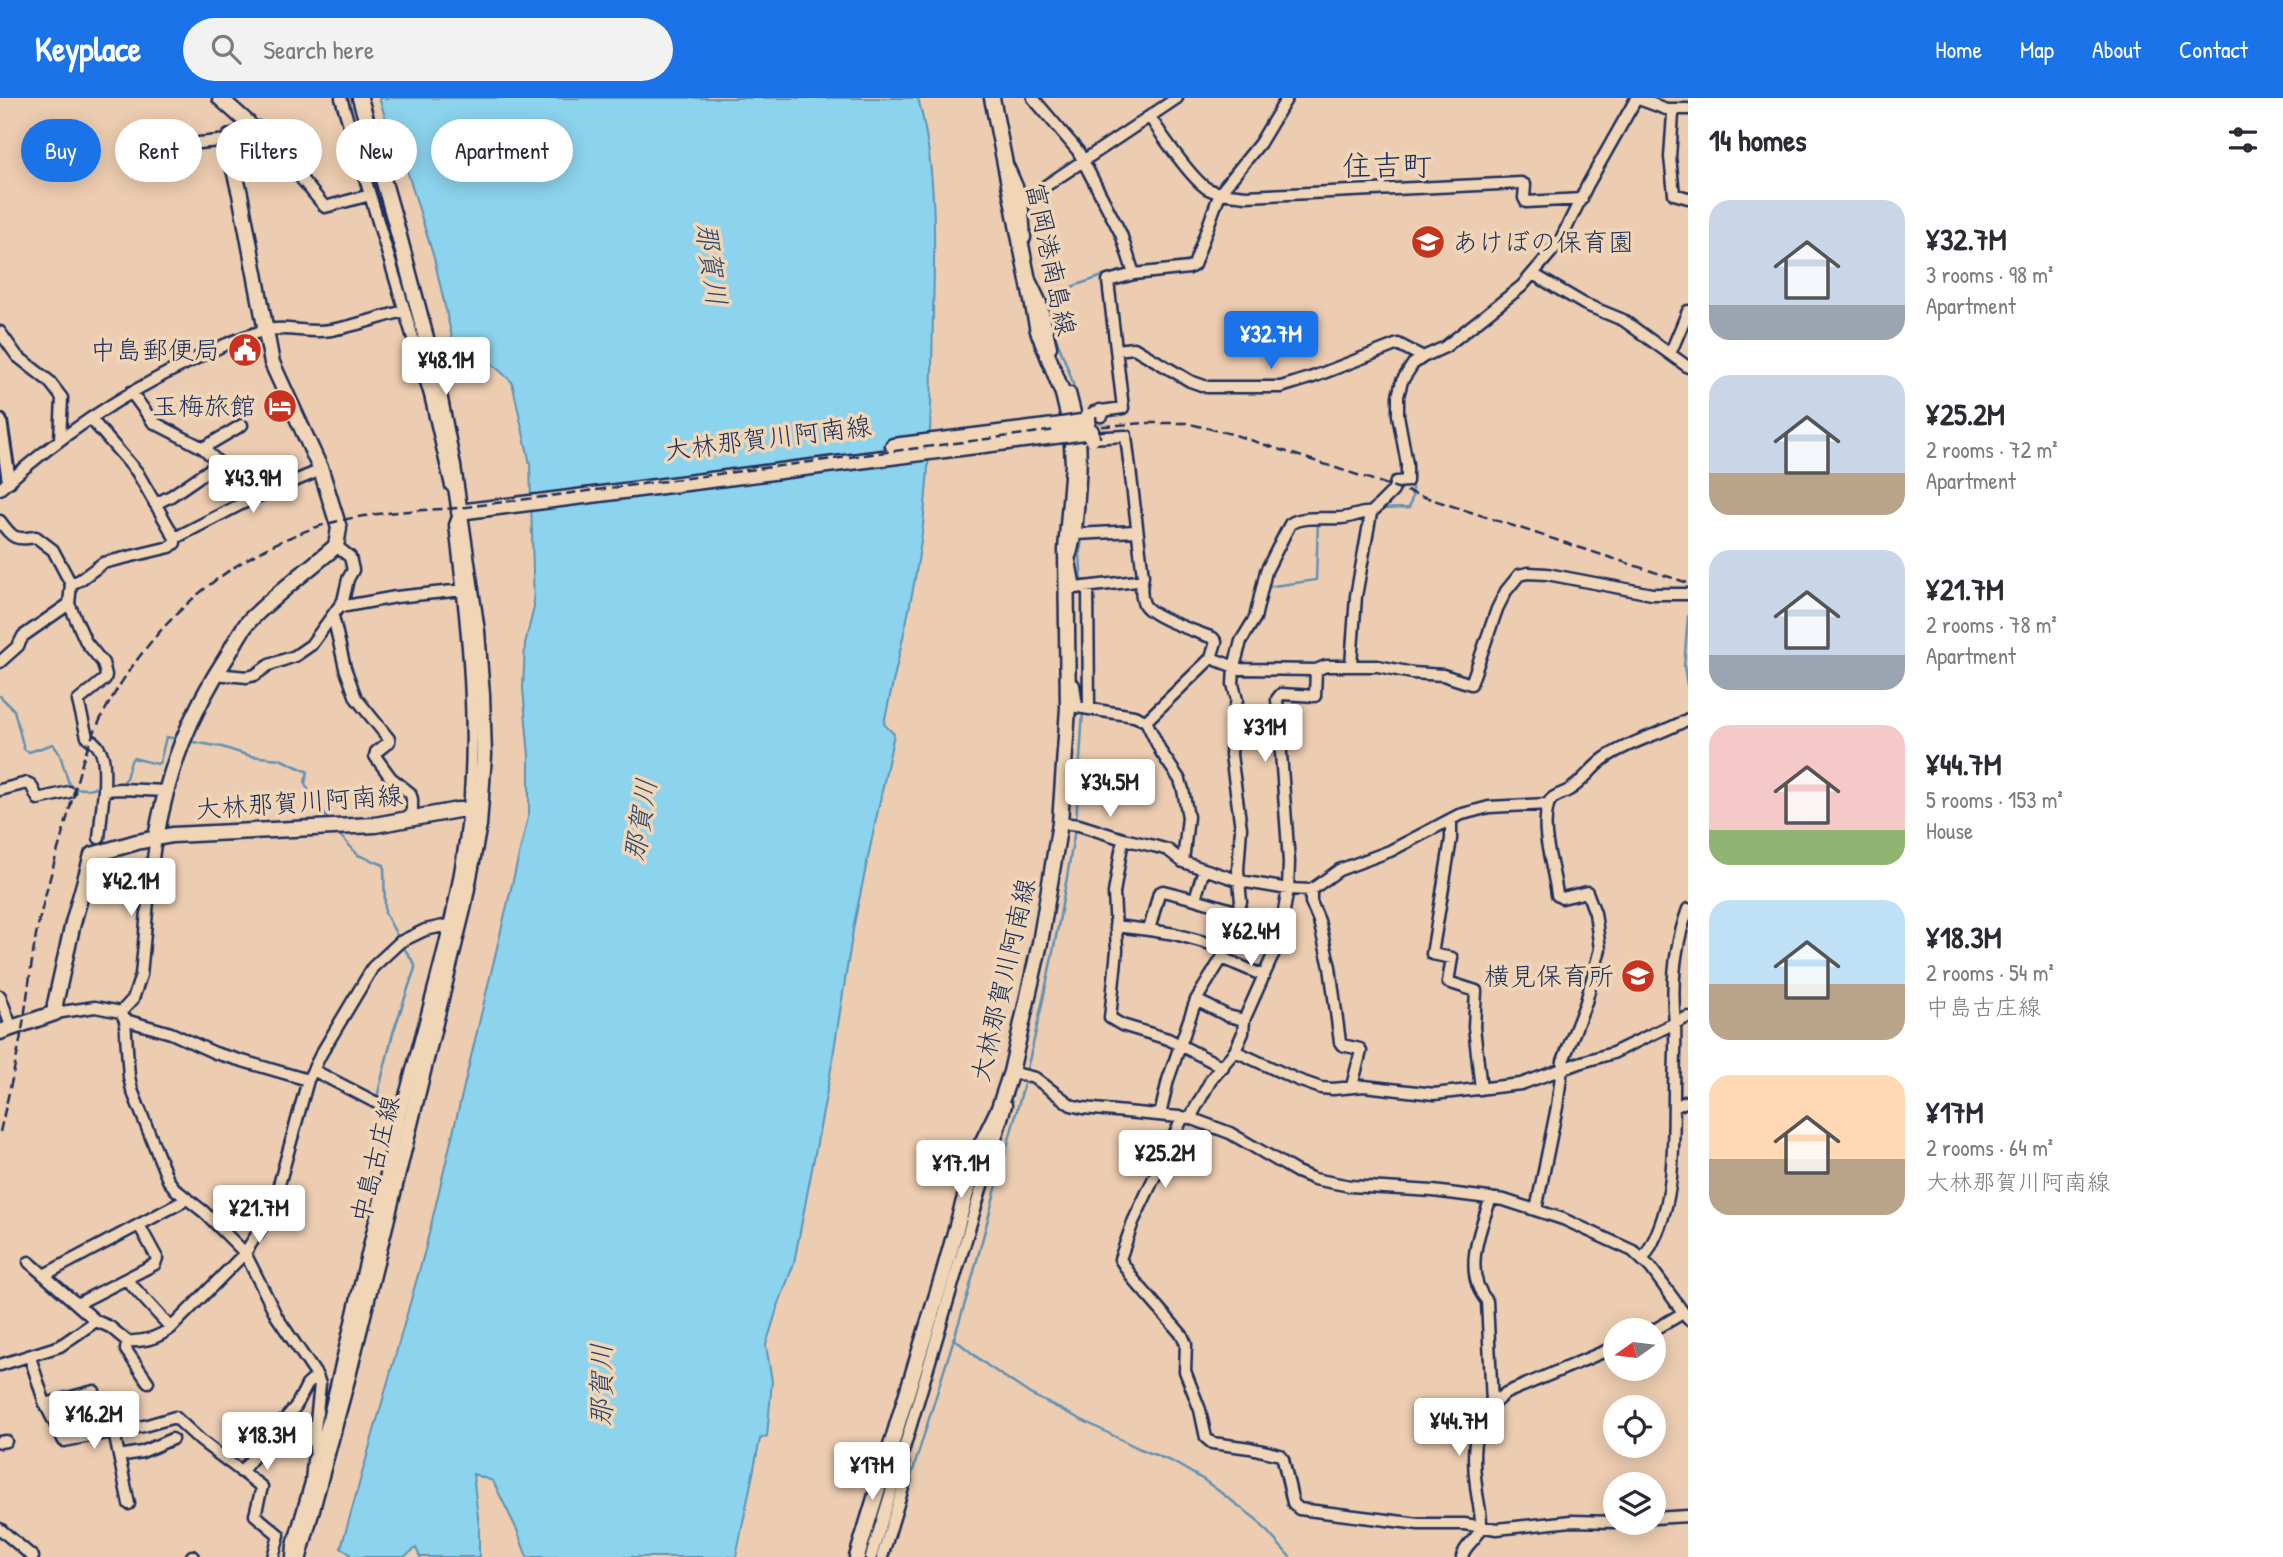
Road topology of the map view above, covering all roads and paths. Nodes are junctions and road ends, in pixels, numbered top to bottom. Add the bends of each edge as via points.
1 (220, 98) edge
2 (341, 98) edge
3 (360, 98) edge
4 (992, 98) edge
5 (1033, 98) edge
6 (1177, 98) edge
7 (1287, 98) edge
8 (1639, 100) edge
9 (1672, 109) junction
10 (1688, 109) edge
11 (1150, 117) junction
12 (244, 119) edge
13 (1084, 161) junction
14 (1007, 165) junction
15 (237, 182) edge
16 (303, 182) edge
17 (1216, 192) junction
18 (370, 194) junction
19 (1022, 198) junction
20 (1688, 198) edge
21 (1582, 199) junction
22 (1023, 251) junction
23 (1133, 270) junction
24 (1533, 274) junction
25 (1688, 310) edge
26 (404, 311) junction
27 (265, 330) junction
28 (0, 332) edge
29 (1115, 350) junction
30 (1670, 354) junction
31 (1423, 356) junction
32 (1688, 367) edge
33 (131, 392) junction
34 (91, 419) junction
35 (0, 421) edge
36 (242, 425) dead end
37 (1073, 428) junction
38 (60, 440) junction
39 (203, 448) junction
40 (321, 470) junction
41 (5, 485) edge
42 (155, 504) junction
43 (460, 506) junction
44 (1371, 513) junction
45 (0, 521) edge
46 (1136, 531) junction
47 (1081, 534) junction
48 (176, 538) junction
49 (336, 546) junction
50 (1068, 561) junction
51 (1142, 583) junction
52 (71, 584) junction
53 (1084, 588) junction
54 (463, 590) junction
55 (1688, 594) edge
56 (69, 604) junction
57 (341, 605) junction
58 (333, 616) junction
59 (1211, 658) junction
60 (0, 662) edge
61 (1350, 665) junction
62 (1234, 667) junction
63 (1316, 670) junction
64 (215, 674) junction
65 (1068, 676) junction
66 (1089, 709) junction
67 (1688, 719) edge
68 (1146, 721) junction
69 (104, 788) junction
70 (0, 790) edge
71 (166, 791) junction
72 (69, 792) dead end
73 (1548, 804) junction
74 (467, 810) junction
75 (412, 819) junction
76 (1451, 819) junction
77 (1060, 823) junction
78 (156, 837) junction
79 (99, 838) dead end
80 (1124, 839) junction
81 (475, 854) junction
82 (1183, 862) junction
83 (1204, 869) junction
84 (1240, 881) junction
85 (1288, 889) junction
86 (1311, 890) junction
87 (1195, 899) junction
88 (1688, 909) edge
89 (1239, 912) junction
90 (448, 925) junction
91 (1115, 926) junction
92 (1149, 930) junction
93 (1223, 953) junction
94 (1264, 976) junction
95 (0, 996) edge
96 (1196, 1000) junction
97 (55, 1013) junction
98 (123, 1016) junction
99 (1244, 1020) junction
100 (1680, 1021) edge
101 (6, 1031) edge
102 (1181, 1046) junction
103 (1235, 1051) junction
104 (1223, 1067) junction
105 (1562, 1069) junction
106 (1015, 1072) junction
107 (311, 1075) junction
108 (1352, 1086) junction
109 (1481, 1089) junction
110 (1005, 1091) junction
111 (1688, 1101) edge
112 (1674, 1107) junction
113 (400, 1115) junction
114 (1160, 1115) junction
115 (1186, 1117) junction
116 (186, 1198) junction
117 (1492, 1198) junction
118 (1536, 1210) junction
119 (139, 1224) junction
120 (245, 1253) junction
121 (1643, 1259) junction
122 (29, 1262) dead end
123 (44, 1275) junction
124 (126, 1279) junction
125 (77, 1304) junction
126 (1686, 1316) edge
127 (96, 1321) junction
128 (1666, 1325) edge
129 (171, 1328) junction
130 (127, 1341) junction
131 (1603, 1351) edge
132 (30, 1357) junction
133 (0, 1365) edge
134 (317, 1376) junction
135 (148, 1382) dead end
136 (94, 1391) dead end
137 (1492, 1403) junction
138 (45, 1404) junction
139 (114, 1432) junction
140 (172, 1439) dead end
141 (902, 1455) junction
142 (118, 1456) junction
143 (316, 1457) junction
144 (241, 1472) junction
145 (318, 1492) junction
146 (129, 1504) dead end
147 (1688, 1516) edge
148 (1666, 1517) edge
149 (1603, 1522) edge
150 (1481, 1528) junction
151 (0, 1529) edge
152 (33, 1557) edge
153 (274, 1557) edge
154 (292, 1557) edge
155 (299, 1557) edge
156 (857, 1557) edge
157 (871, 1557) edge
158 (882, 1557) edge
159 (1462, 1557) edge

1 - 12 main road
2 - 18 street
3 - 43 main road via 433,368
4 - 14 main road, 富岡港南島線
5 - 13 street
6 - 11 street
7 - 17 street via 1260,144
8 - 9 street
8 - 21 street
9 - 10 street
9 - 20 street via 1674,194
11 - 13 street
11 - 17 street via 1204,187
13 - 19 street
13 - 23 street via 1121,234
14 - 19 street
14 - 22 main road, 富岡港南島線
15 - 27 main road
16 - 18 street via 325,208
17 - 21 street via 1246,196 1521,183 1526,202
17 - 23 street via 1194,265
18 - 26 street
19 - 22 street
21 - 24 street via 1559,243
22 - 37 main road, 富岡港南島線 via 1038,331
23 - 29 street via 1108,281
24 - 30 street via 1584,304 1623,320
24 - 31 street via 1452,342
25 - 30 street
26 - 27 street via 329,330
26 - 43 street via 430,395 449,482
27 - 33 street via 228,343
27 - 40 main road via 278,380
28 - 38 street via 17,356 60,393
29 - 31 street via 1134,348 1207,387 1289,386 1398,344
29 - 37 street via 1123,408
30 - 32 street
31 - 44 street via 1402,381 1398,396 1407,481 1396,482
33 - 34 street
33 - 39 street via 153,422
34 - 38 street
34 - 42 street via 137,472
35 - 41 street
36 - 39 street
37 - 43 main road, 大林那賀川阿南線
37 - 46 street via 1126,436
37 - 47 street
37 - 50 main road, 大林那賀川阿南線
38 - 41 street
39 - 42 street via 219,463
40 - 48 street
40 - 49 main road via 339,528
42 - 48 street
43 - 54 street via 455,525
43 - 81 main road via 482,695 484,755
44 - 61 street
44 - 62 street via 1290,524 1266,571 1255,618 1241,641
45 - 52 street via 14,538 42,540
46 - 47 street
46 - 51 street
47 - 50 street
48 - 52 street via 170,547 103,563
49 - 57 street via 350,557 353,570
49 - 64 main road via 251,620
50 - 53 street via 1075,588
50 - 65 main road, 大林那賀川阿南線
51 - 53 street
51 - 59 street via 1148,609 1213,638
52 - 56 street
53 - 66 street
54 - 57 street
54 - 74 street via 473,737
55 - 61 street via 1652,594 1528,573 1519,575 1506,591 1471,684 1443,675
56 - 60 street via 23,636
56 - 69 street via 86,642 105,668 105,680 78,701 87,737 101,748
57 - 58 street
58 - 64 street via 317,639 295,656 247,677
58 - 75 street via 356,698 390,739 376,756 391,778 410,793
59 - 62 street
59 - 68 street
61 - 63 street
62 - 63 street
62 - 84 street via 1237,700 1231,755 1241,828
63 - 85 street via 1315,696 1281,694 1277,699
64 - 71 main road via 188,723
65 - 66 street via 1073,678 1077,707
65 - 77 main road, 大林那賀川阿南線
66 - 68 street
67 - 73 street via 1607,757
68 - 82 street via 1183,790 1188,817
69 - 71 street
69 - 79 street
70 - 72 street via 27,783 38,799
71 - 78 main road
73 - 76 street via 1489,807
73 - 105 street via 1547,844 1557,895 1587,892 1600,949
74 - 75 main road, 大林那賀川阿南線
74 - 81 main road
74 - 90 street via 464,851
75 - 78 main road, 大林那賀川阿南線
76 - 86 street via 1339,870
76 - 109 street via 1432,954 1452,958 1448,982 1476,991 1474,1027
77 - 80 street
77 - 106 main road, 大林那賀川阿南線
78 - 97 main road, 大林那賀川阿南線 via 92,855
78 - 98 street via 142,975
80 - 82 street via 1168,850
80 - 91 street via 1114,893
81 - 145 main road, 中島古庄線
82 - 83 street
83 - 84 street
83 - 87 street
84 - 85 street
84 - 89 street
85 - 86 street
85 - 94 street
86 - 108 street via 1330,967 1340,1042 1361,1051
87 - 89 street
87 - 92 street via 1159,893
88 - 100 street via 1681,927 1673,990
89 - 93 street
90 - 107 street via 401,942 373,967
90 - 113 street
91 - 92 street
91 - 102 street via 1110,1018
92 - 93 street via 1174,934
93 - 94 street
93 - 96 street
94 - 99 street
95 - 101 street
96 - 99 street
96 - 102 street
97 - 98 street via 95,1007
97 - 101 main road
98 - 107 street via 215,1053
98 - 116 street via 132,1090 169,1180
99 - 103 street
100 - 105 street via 1614,1053
100 - 112 street
102 - 104 street
102 - 114 street
103 - 104 street
103 - 108 street via 1310,1084 1333,1089
104 - 115 street
105 - 109 street via 1521,1084
105 - 118 street
106 - 110 main road, 大林那賀川阿南線
106 - 114 street via 1042,1082 1071,1105
107 - 113 street
107 - 120 street via 277,1192
108 - 109 street via 1421,1094
110 - 141 street via 1004,1112
110 - 156 main road, 大林那賀川阿南線 via 978,1151
111 - 112 street
112 - 121 street via 1670,1193 1656,1239
113 - 143 street
114 - 115 street
115 - 117 street via 1230,1133 1297,1172 1328,1182
115 - 150 street via 1133,1222 1120,1259 1182,1335 1185,1371 1206,1438 1212,1443 1280,1455 1293,1503 1299,1509
116 - 119 street
116 - 120 street
117 - 118 street
117 - 137 street via 1479,1230 1475,1274 1487,1301
118 - 121 street via 1597,1233
119 - 123 street
119 - 124 street via 157,1258 155,1264
120 - 129 street
120 - 134 street via 278,1317
121 - 126 street
122 - 123 street
123 - 125 street
124 - 125 street
124 - 129 street
125 - 127 street
126 - 128 street
127 - 130 street
127 - 132 street via 60,1346
129 - 130 street via 155,1337
130 - 135 street via 126,1350
131 - 137 street
132 - 133 street
132 - 138 street
134 - 143 street
134 - 144 street
136 - 138 street
137 - 150 street via 1476,1431 1474,1452
138 - 139 street via 64,1441
139 - 142 street
139 - 144 street via 176,1417
140 - 142 street
141 - 157 street
141 - 158 street via 905,1481
142 - 146 street
143 - 145 street
143 - 154 street
144 - 153 street via 261,1487 255,1515 279,1535
145 - 155 main road, 中島古庄線
147 - 148 street
149 - 150 street
150 - 159 street
151 - 152 street

